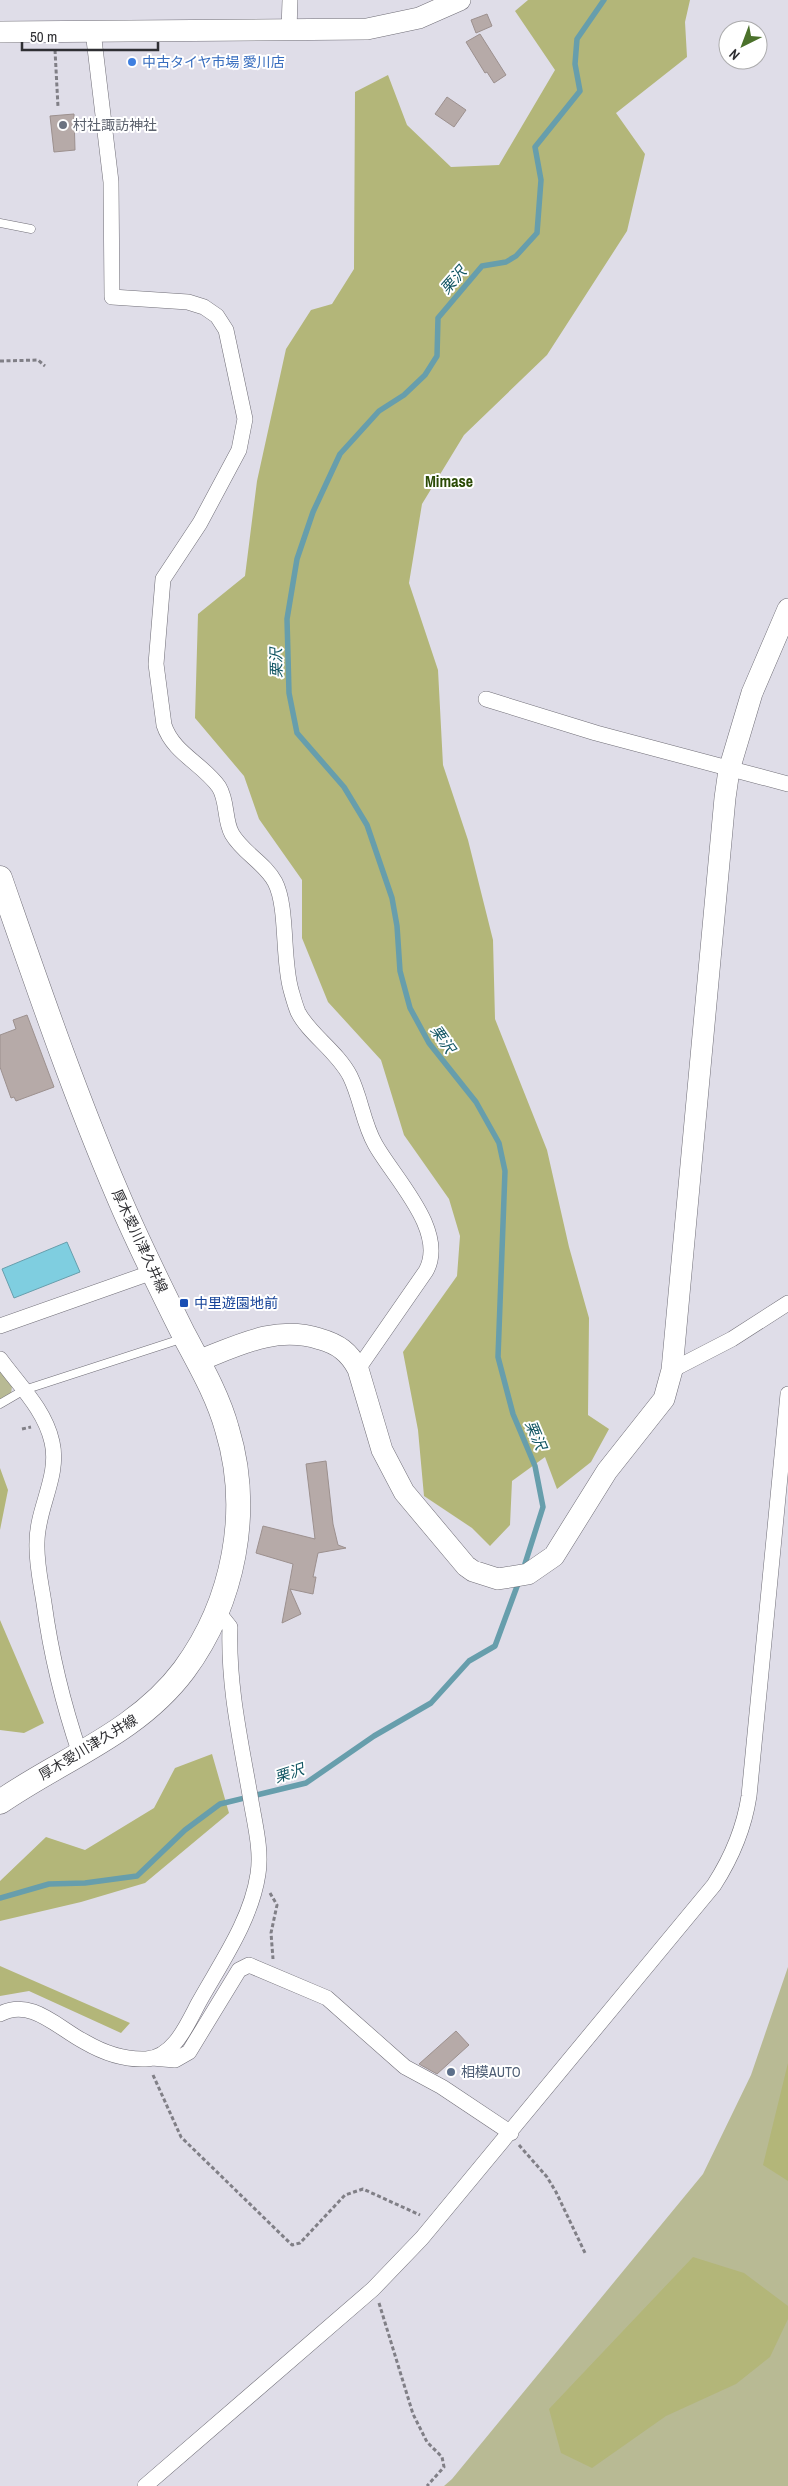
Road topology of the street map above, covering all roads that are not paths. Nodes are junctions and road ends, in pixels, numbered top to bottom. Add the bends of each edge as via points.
1 (290, 0) edge
2 (460, 0) edge
3 (289, 30) junction
4 (93, 31) junction
5 (0, 32) edge
6 (0, 223) edge
7 (31, 229) dead end
8 (788, 609) edge
9 (486, 699) dead end
10 (729, 770) junction
11 (788, 784) edge
12 (0, 878) edge
13 (153, 1272) junction
14 (788, 1303) edge
15 (0, 1326) edge
16 (186, 1338) junction
17 (0, 1359) edge
18 (198, 1361) junction
19 (358, 1369) junction
20 (672, 1370) junction
21 (24, 1390) junction
22 (788, 1394) edge
23 (0, 1404) edge
24 (218, 1612) junction
25 (80, 1754) junction
26 (0, 1802) edge
27 (0, 2014) edge
28 (150, 2059) junction
29 (510, 2134) junction
30 (145, 2486) edge

1 - 3 street
2 - 3 street via 397,24 367,29
3 - 4 street
4 - 5 street
4 - 19 street via 111,182 112,297 188,302 217,316 226,330 245,419 238,450 200,523 163,579 156,664 164,725 176,745 218,787 225,802 231,832 274,880 279,893 287,973 298,1011 348,1072 374,1142 412,1200 432,1245 433,1254 426,1271
6 - 7 lane
8 - 10 street via 758,676
9 - 10 street
10 - 11 street
10 - 20 street
12 - 13 main road, 厚木愛川津久井線 via 85,1116
13 - 15 street
13 - 16 main road, 厚木愛川津久井線
14 - 20 street via 732,1339
16 - 18 main road, 厚木愛川津久井線
16 - 21 lane
17 - 21 street
18 - 19 street via 260,1337 288,1333 309,1335 339,1346
18 - 24 main road, 厚木愛川津久井線 via 227,1426 238,1486 236,1540
19 - 20 street via 382,1450 404,1492 472,1571 498,1579 521,1576 554,1556 607,1471 664,1399
21 - 23 lane
21 - 25 street via 48,1428 52,1443 52,1475 39,1516 38,1558 57,1680
22 - 29 street via 746,1820 732,1856 714,1885
24 - 25 main road, 厚木愛川津久井線 via 198,1649 169,1688 138,1718
24 - 28 street via 230,1627 231,1687 259,1853 258,1877 243,1919 192,2016 168,2051
25 - 26 main road, 厚木愛川津久井線
27 - 28 street via 12,2009 29,2010 114,2056
28 - 29 street via 175,2060 189,2052 239,1970 249,1965 327,1998 405,2067 448,2091
29 - 30 street via 436,2222 373,2289

